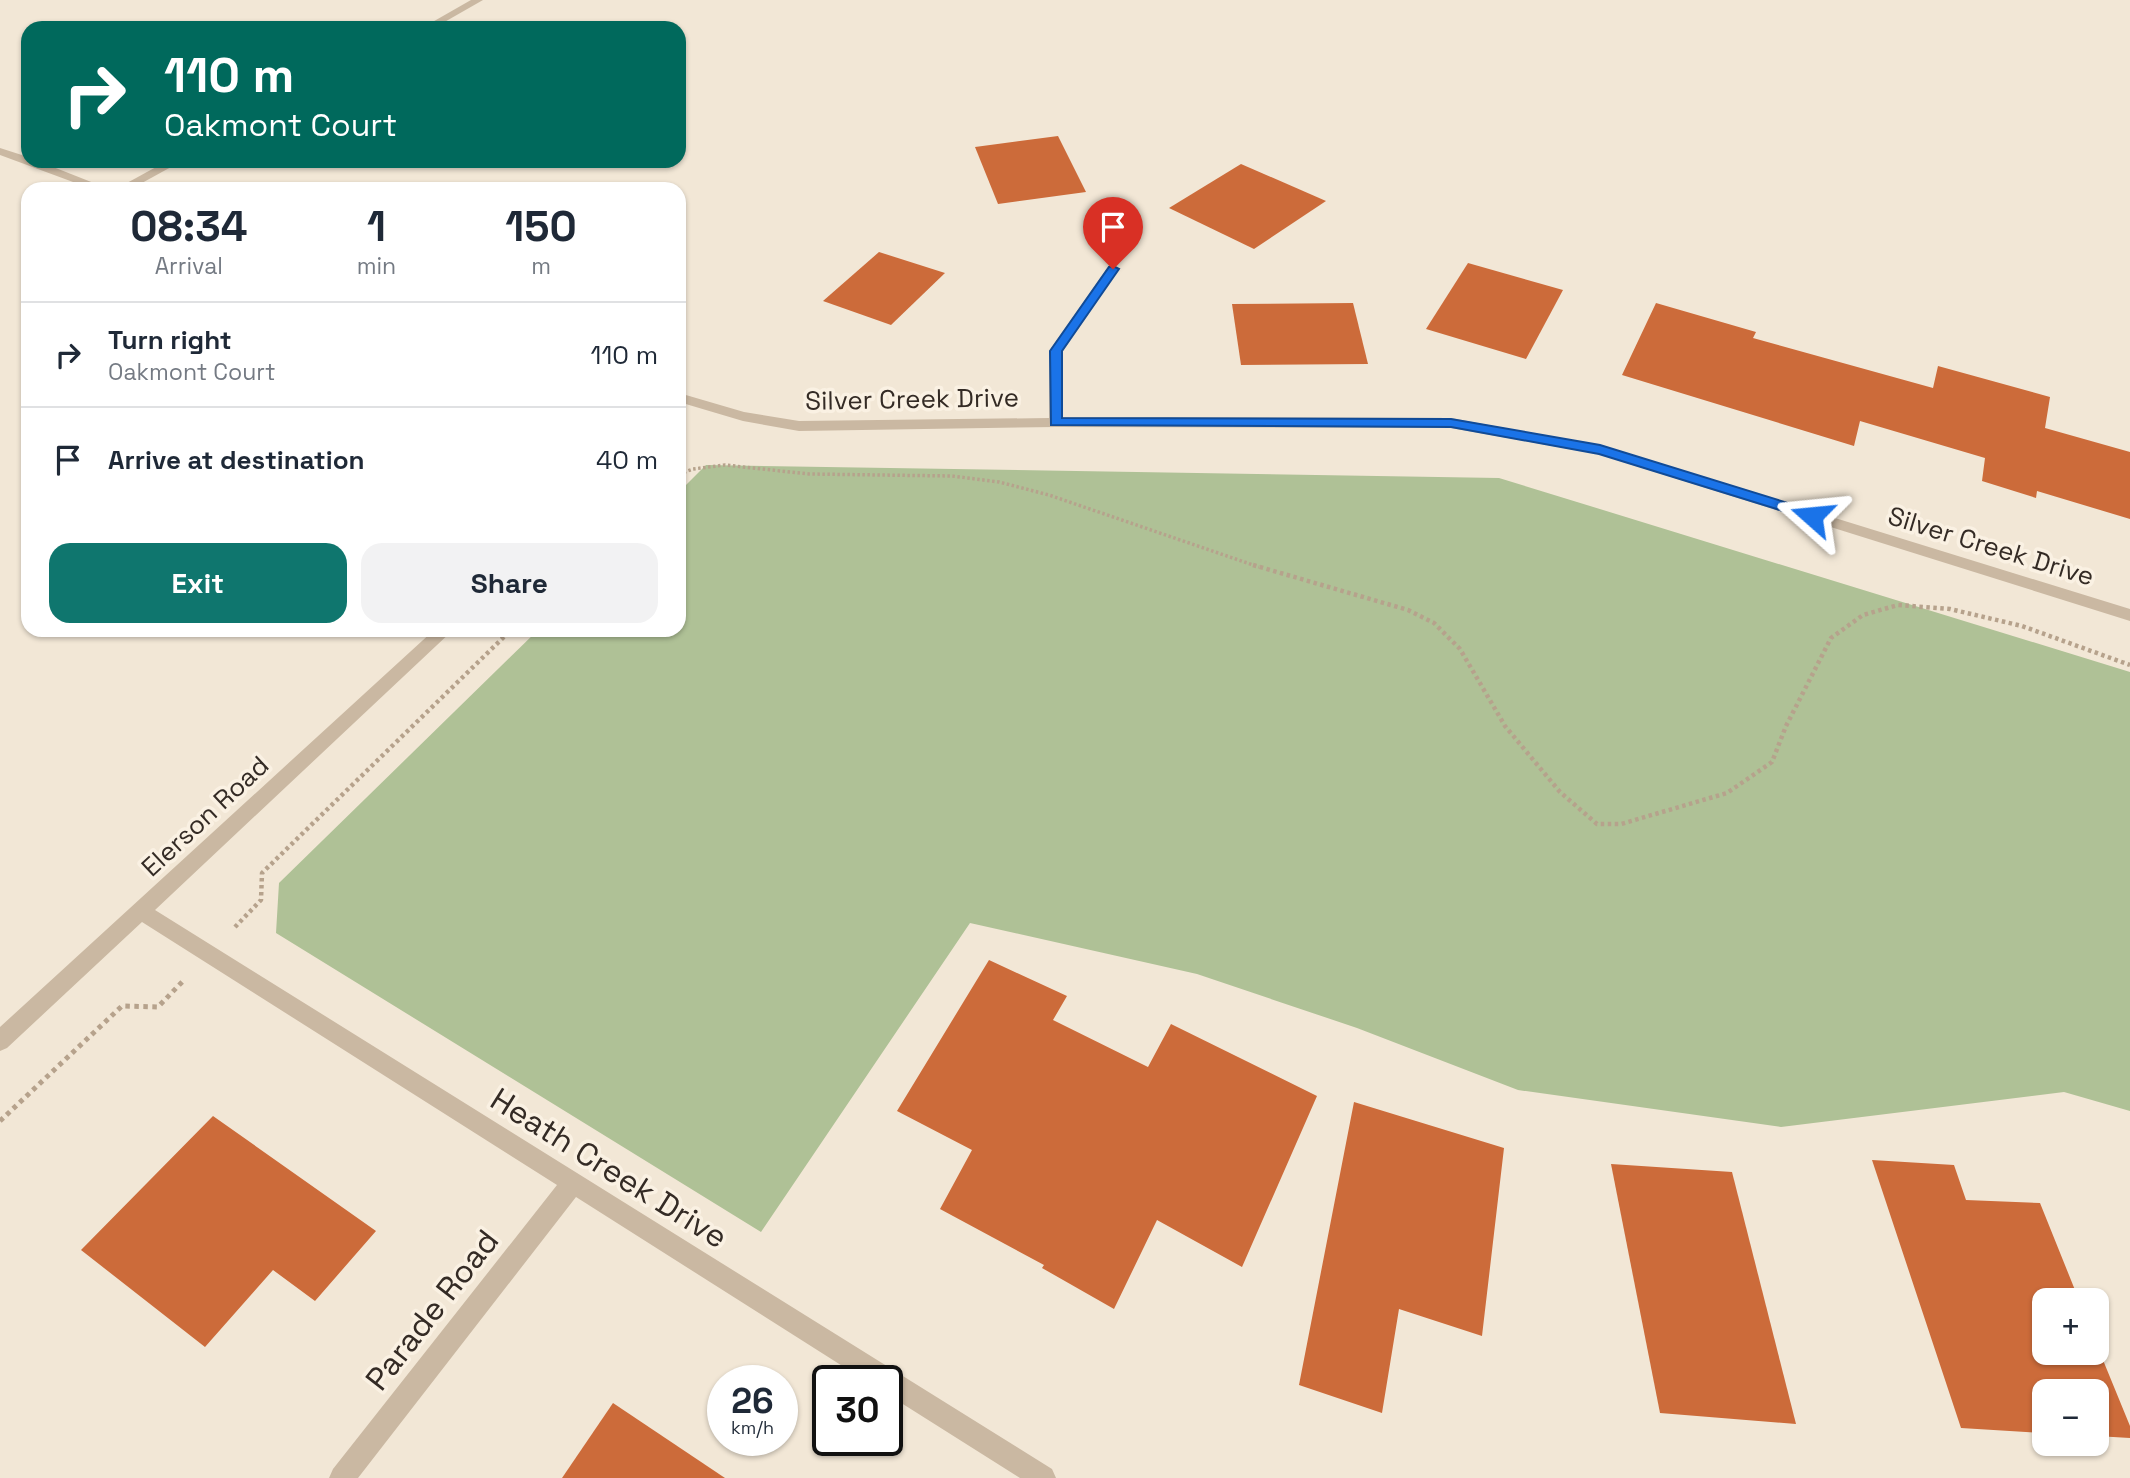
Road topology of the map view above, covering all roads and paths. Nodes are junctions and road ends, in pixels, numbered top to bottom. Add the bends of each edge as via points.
1 (478, 0) edge
2 (440, 21) edge
3 (0, 151) edge
4 (21, 159) edge
5 (46, 168) edge
6 (162, 168) edge
7 (84, 182) edge
8 (136, 182) edge
9 (1113, 269) dead end
10 (686, 399) edge
11 (1056, 422) junction
12 (686, 470) edge
13 (2130, 615) edge
14 (437, 637) edge
15 (504, 637) edge
16 (2130, 666) edge
17 (141, 912) junction
18 (209, 954) junction
19 (0, 1041) edge
20 (0, 1121) edge
21 (573, 1183) junction
22 (342, 1478) edge
23 (1043, 1478) edge

1 - 2 street
3 - 4 street
5 - 7 street
6 - 8 street
9 - 11 street via 1056,351
10 - 11 street, Silver Creek Drive via 799,426
11 - 13 street, Silver Creek Drive via 1451,423 1519,435 1600,450
12 - 16 path via 717,465 850,477 999,482 1408,610 1434,623 1460,649 1505,726 1560,792 1597,824 1621,824 1727,793 1772,762 1831,638 1863,615 1898,605 1950,609 2022,626
14 - 17 street, Elerson Road
15 - 18 path via 262,873 261,900
17 - 18 street, Heath Creek Drive
17 - 19 street, Elerson Road
18 - 20 path via 158,1007 122,1006
18 - 21 street, Heath Creek Drive
21 - 22 street, Parade Road
21 - 23 street, Heath Creek Drive

